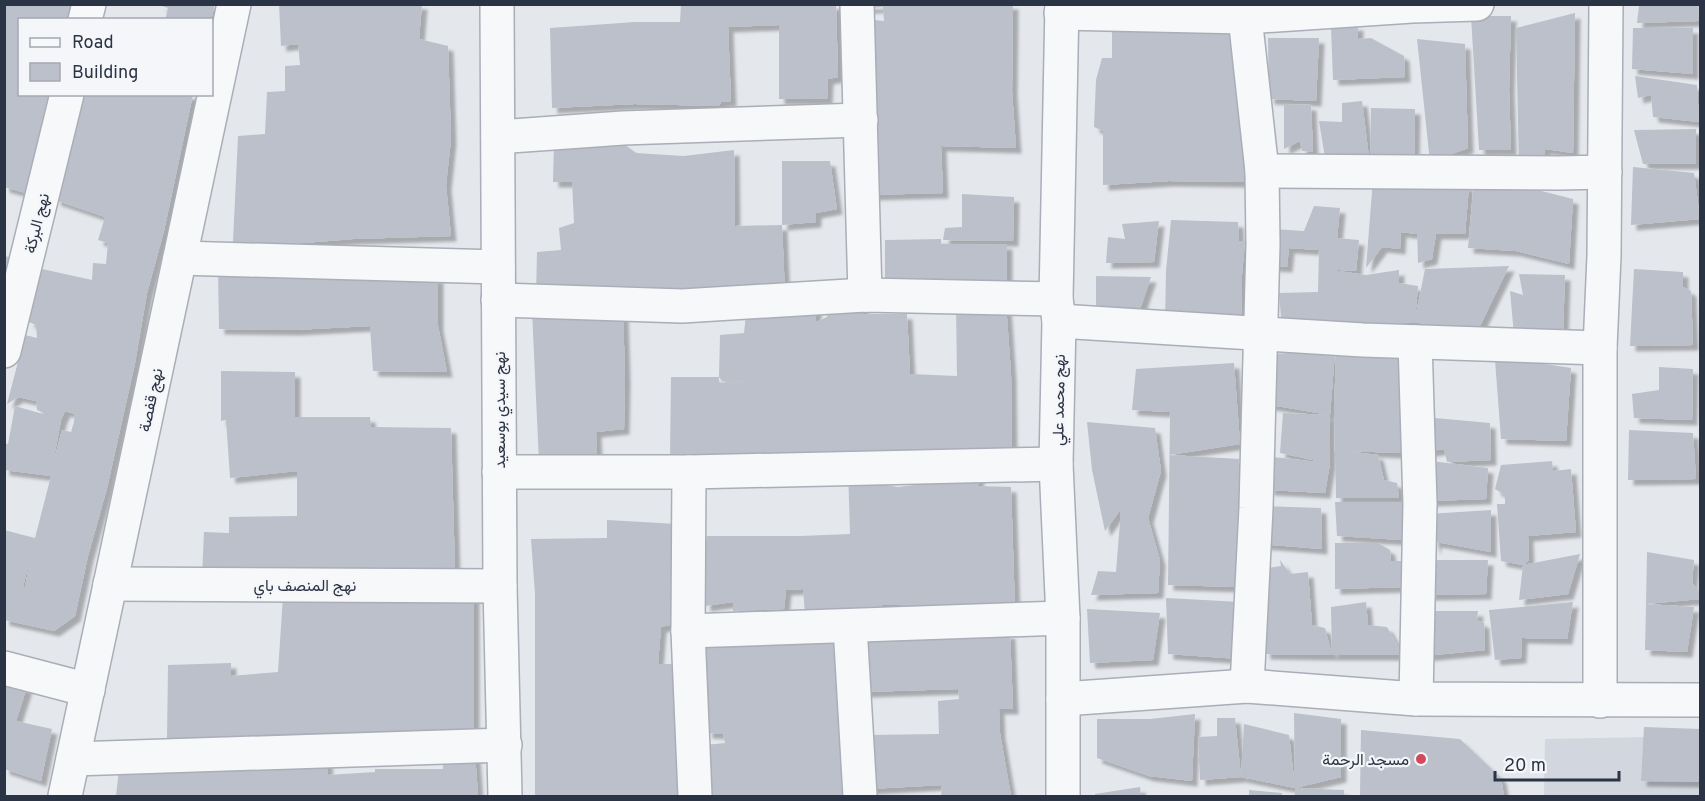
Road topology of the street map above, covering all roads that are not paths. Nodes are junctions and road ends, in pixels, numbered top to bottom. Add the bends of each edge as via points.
1 (234, 4) edge
2 (857, 4) edge
3 (1477, 4) edge
4 (1606, 4) edge
5 (1412, 5) edge
6 (1061, 9) edge
7 (497, 14) edge
8 (1245, 17) junction
9 (67, 96) edge
10 (861, 120) junction
11 (498, 137) junction
12 (1262, 171) junction
13 (1605, 172) junction
14 (180, 258) junction
15 (498, 267) junction
16 (865, 295) junction
17 (498, 300) junction
18 (1058, 310) junction
19 (1260, 334) junction
20 (1415, 342) junction
21 (1600, 348) junction
22 (4, 351) edge
23 (1056, 464) junction
24 (499, 472) junction
25 (689, 472) junction
26 (110, 584) junction
27 (501, 586) junction
28 (1063, 618) junction
29 (850, 626) junction
30 (688, 631) junction
31 (4, 668) edge
32 (1247, 686) junction
33 (88, 690) junction
34 (1064, 699) junction
35 (1416, 699) junction
36 (1600, 700) junction
37 (1701, 700) edge
38 (505, 745) junction
39 (73, 759) junction
40 (65, 796) edge
41 (505, 796) edge
42 (695, 796) edge
43 (860, 796) edge
44 (1063, 796) edge

1 - 14 street, نهج قفصة
2 - 10 street
3 - 5 street
4 - 13 street
5 - 8 street
6 - 8 street
6 - 18 street, نهج محمد علي
7 - 11 street, نهج سيدي بوسعيد
8 - 12 street
9 - 22 street, نهج البركة
10 - 11 street via 623,128
10 - 16 street
11 - 15 street, نهج سيدي بوسعيد
12 - 13 street
12 - 19 street
13 - 21 street
14 - 15 street
14 - 26 street, نهج قفصة
15 - 17 street, نهج سيدي بوسعيد
16 - 17 street via 682,306
16 - 18 street
17 - 24 street, نهج سيدي بوسعيد
18 - 19 street
18 - 23 street, نهج محمد علي
19 - 20 street
19 - 32 street
20 - 21 street
20 - 35 street via 1420,504
21 - 36 street
23 - 25 street
23 - 28 street, نهج محمد علي
24 - 25 street
24 - 27 street, نهج سيدي بوسعيد
25 - 30 street
26 - 27 street, نهج المنصف باي
26 - 33 street, نهج قفصة
27 - 38 street, نهج سيدي بوسعيد
28 - 29 street
28 - 34 street, نهج محمد علي
29 - 30 street
29 - 43 street
30 - 42 street
31 - 33 street
32 - 34 street
32 - 35 street
33 - 39 street, نهج قفصة
34 - 44 street, نهج محمد علي
35 - 36 street
36 - 37 street
38 - 39 street
38 - 41 street, نهج سيدي بوسعيد
39 - 40 street, نهج قفصة

